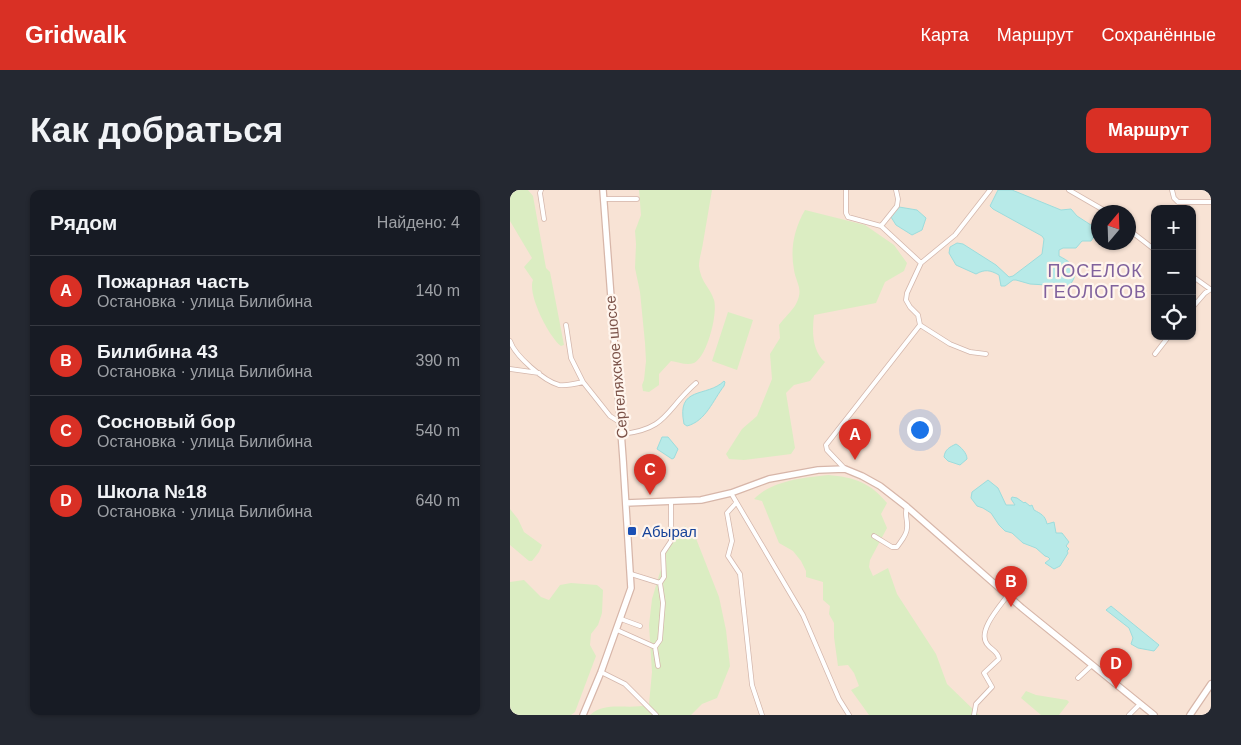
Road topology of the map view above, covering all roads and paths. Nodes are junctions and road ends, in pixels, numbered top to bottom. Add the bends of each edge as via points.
1 (541, 190) edge
2 (603, 190) edge
3 (846, 190) edge
4 (896, 190) edge
5 (990, 190) edge
6 (1070, 190) edge
7 (1172, 190) edge
8 (1077, 192) edge
9 (603, 199) junction
10 (637, 199) dead end
11 (1211, 202) edge
12 (1185, 203) joint
13 (1096, 205) edge
14 (544, 219) dead end
15 (881, 226) junction
16 (1136, 235) edge
17 (1151, 247) edge
18 (921, 263) junction
19 (1196, 279) edge
20 (1211, 289) edge
21 (1196, 304) edge
22 (566, 325) dead end
23 (920, 325) junction
24 (1166, 340) edge
25 (510, 341) edge
26 (986, 354) dead end
27 (1155, 354) dead end
28 (510, 369) edge
29 (539, 373) junction
30 (583, 382) junction
31 (696, 383) dead end
32 (621, 423) junction
33 (622, 434) junction
34 (845, 469) junction
35 (731, 493) junction
36 (671, 502) junction
37 (626, 503) junction
38 (736, 503) junction
39 (907, 507) junction
40 (874, 536) dead end
41 (631, 574) junction
42 (660, 583) junction
43 (1008, 595) junction
44 (621, 619) junction
45 (640, 626) dead end
46 (617, 630) junction
47 (655, 647) junction
48 (1092, 665) junction
49 (658, 666) dead end
50 (601, 672) junction
51 (1078, 678) dead end
52 (1211, 684) edge
53 (1140, 704) junction
54 (583, 715) edge
55 (656, 715) edge
56 (762, 715) edge
57 (849, 715) edge
58 (974, 715) edge
59 (1129, 715) edge
60 (1154, 715) edge
61 (1190, 715) edge

1 - 14 street
2 - 9 main road, Сергеляхское шоссе
3 - 15 street via 848,217
4 - 15 street via 897,206
5 - 18 street via 954,235
6 - 8 street
7 - 12 street via 1178,202
8 - 13 street
9 - 10 street
9 - 32 main road, Сергеляхское шоссе
11 - 12 street
15 - 18 street
16 - 17 street
18 - 23 street via 906,300 918,315
19 - 20 street
20 - 21 street
22 - 30 street via 570,358
23 - 26 street via 950,344
23 - 34 street via 826,445
24 - 27 street
25 - 29 street via 517,354
28 - 29 street
29 - 30 street via 560,385
30 - 32 street via 610,416
31 - 33 street via 663,420 637,432
32 - 33 main road, Сергеляхское шоссе
33 - 37 main road, Сергеляхское шоссе
34 - 35 main road via 818,470 769,479
34 - 39 main road via 880,486
35 - 36 main road
35 - 38 street
36 - 37 main road
36 - 42 street via 671,541 663,553 664,577
37 - 41 main road, Сергеляхское шоссе
38 - 56 street via 727,513 732,541 728,556 740,574 749,667
38 - 57 street via 803,615
39 - 40 street via 906,533 897,547
39 - 43 main road
41 - 42 street
41 - 44 main road, Сергеляхское шоссе via 631,588
42 - 47 street via 663,603 661,631
43 - 48 main road
43 - 58 street via 986,627 987,645 999,659 984,673 992,687 976,704
44 - 45 street
44 - 46 main road, Сергеляхское шоссе
46 - 47 street
46 - 50 main road, Сергеляхское шоссе
47 - 49 street
48 - 51 street
48 - 53 main road
50 - 54 main road, Сергеляхское шоссе
50 - 55 street via 625,684
52 - 61 main road
53 - 59 street
53 - 60 main road

